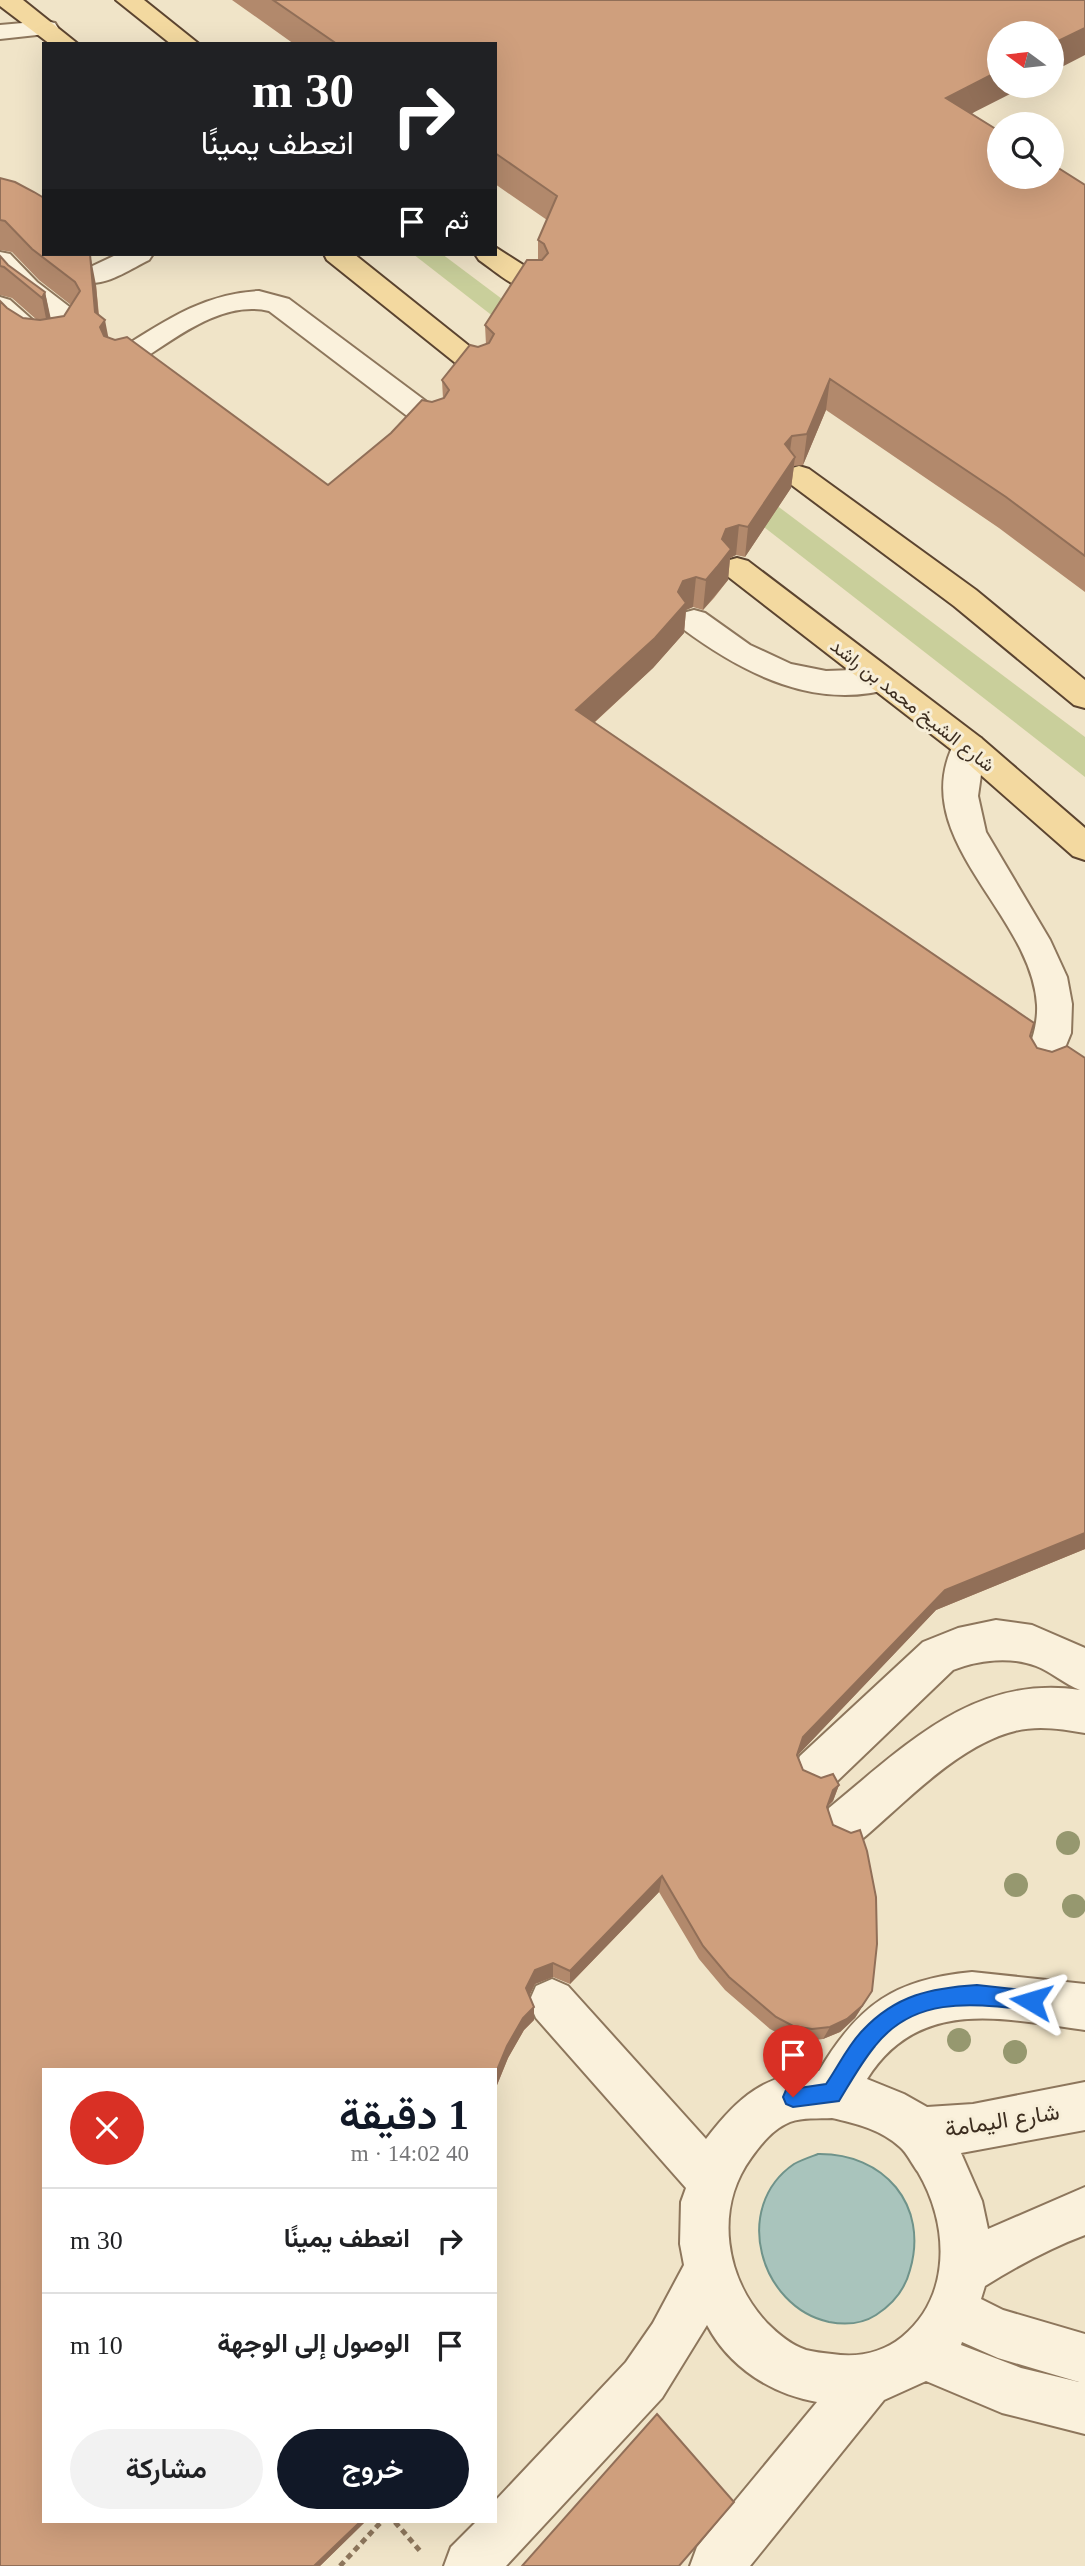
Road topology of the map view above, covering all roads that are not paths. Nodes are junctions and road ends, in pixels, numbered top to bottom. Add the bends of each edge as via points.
1 (7, 0) edge
2 (128, 0) edge
3 (46, 28) junction
4 (0, 32) edge
5 (64, 42) edge
6 (184, 42) edge
7 (135, 256) edge
8 (339, 256) edge
9 (492, 256) edge
10 (0, 260) edge
11 (94, 276) edge
12 (532, 283) edge
13 (0, 306) edge
14 (122, 360) edge
15 (478, 367) edge
16 (433, 421) edge
17 (799, 476) dead end
18 (737, 568) dead end
19 (694, 621) dead end
20 (882, 680) junction
21 (1085, 697) edge
22 (969, 746) junction
23 (1085, 848) edge
24 (1042, 1062) edge
25 (1085, 1672) edge
26 (1085, 1712) edge
27 (816, 1771) dead end
28 (845, 1824) dead end
29 (552, 2002) dead end
30 (1085, 2007) edge
31 (832, 2094) junction
32 (1085, 2106) edge
33 (918, 2132) junction
34 (710, 2179) junction
35 (1085, 2211) edge
36 (707, 2270) junction
37 (959, 2291) junction
38 (923, 2353) junction
39 (1085, 2359) edge
40 (867, 2381) junction
41 (1085, 2409) edge
42 (497, 2516) edge
43 (489, 2523) edge
44 (447, 2562) edge
45 (716, 2566) edge

1 - 3 main road
2 - 6 main road
3 - 4 street
3 - 5 main road
7 - 11 street
8 - 15 main road
9 - 12 main road
10 - 13 street via 70,321 60,340 41,342
14 - 16 street via 214,306 258,298 279,305
17 - 21 main road via 965,598
18 - 20 main road, شارع الشيخ محمد بن راشد
19 - 20 street via 735,652 780,673 831,683
20 - 22 main road, شارع الشيخ محمد بن راشد
22 - 23 main road, شارع الشيخ محمد بن راشد
22 - 24 street via 960,777 962,810 974,843 994,875 1059,944 1078,981 1077,1018 1058,1049
25 - 27 street via 1044,1648 1017,1640 963,1645 939,1656
26 - 28 street via 1057,1707 1017,1710 981,1721
29 - 34 street
30 - 31 street via 977,1994 937,1997 900,2012 869,2037
31 - 33 street via 878,2105
31 - 34 street via 793,2097 757,2115 729,2143
32 - 33 street, شارع اليمامة via 986,2126
33 - 37 street via 948,2172 964,2220
34 - 36 street via 702,2224
35 - 37 street via 1006,2244
36 - 40 street via 730,2320 769,2358 817,2381
36 - 42 street via 680,2327 644,2380
37 - 38 street via 940,2334
37 - 39 street via 998,2333
38 - 40 street via 897,2370
38 - 41 street via 1018,2395
40 - 45 street
43 - 44 street

